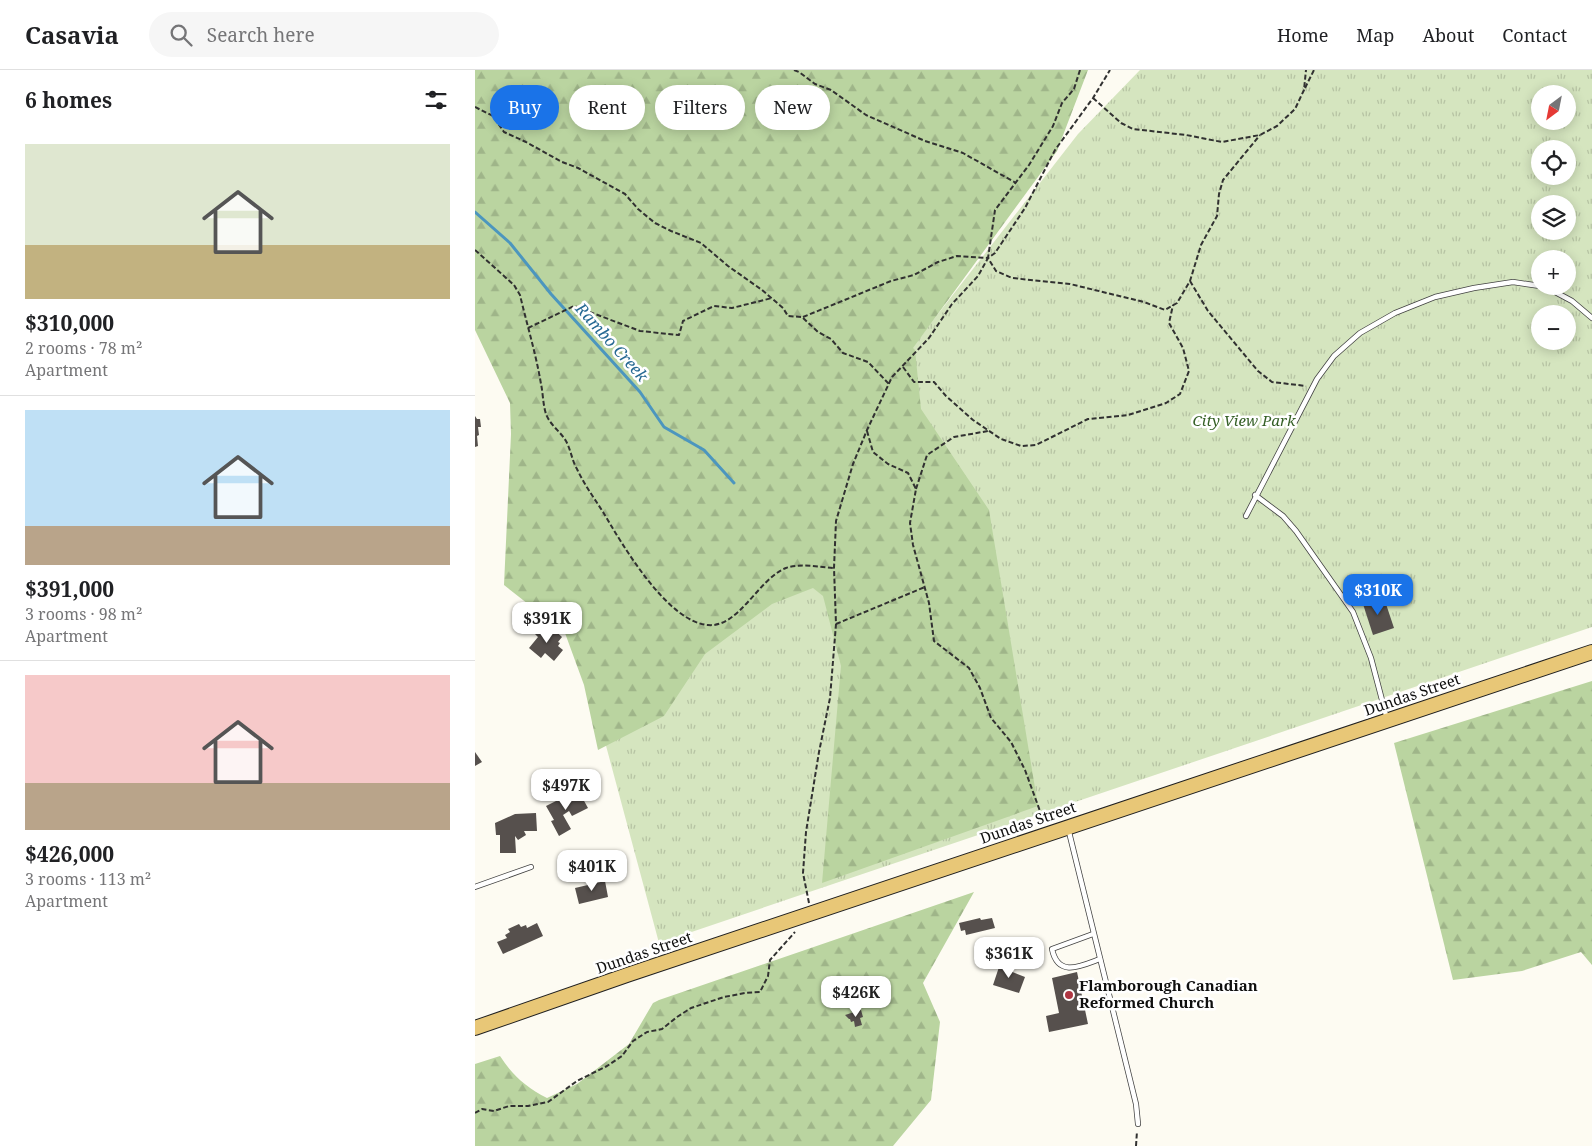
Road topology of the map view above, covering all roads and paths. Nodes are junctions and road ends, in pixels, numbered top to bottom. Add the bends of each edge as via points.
1 (793, 70) edge
2 (1080, 70) edge
3 (1110, 70) edge
4 (1305, 70) edge
5 (1315, 70) edge
6 (1304, 90) junction
7 (1093, 98) junction
8 (475, 107) edge
9 (1260, 135) junction
10 (1015, 183) junction
11 (475, 250) edge
12 (989, 258) junction
13 (1190, 281) junction
14 (1531, 284) edge
15 (1560, 295) edge
16 (772, 298) junction
17 (1173, 305) junction
18 (803, 317) junction
19 (1592, 318) edge
20 (528, 328) junction
21 (903, 367) junction
22 (889, 384) junction
23 (1313, 386) junction
24 (867, 430) junction
25 (988, 431) junction
26 (916, 489) junction
27 (1255, 495) junction
28 (1246, 516) dead end
29 (834, 568) junction
30 (925, 587) junction
31 (836, 624) junction
32 (1592, 652) edge
33 (1387, 720) junction
34 (1068, 827) junction
35 (1049, 834) junction
36 (531, 867) dead end
37 (475, 886) edge
38 (811, 914) junction
39 (798, 928) dead end
40 (1093, 934) junction
41 (1100, 959) junction
42 (475, 1028) edge
43 (475, 1113) edge
44 (1138, 1124) joint
45 (1135, 1146) edge

1 - 10 path via 831,90 866,115 925,141 963,153
2 - 10 path via 1074,89 1062,103 1053,126
3 - 7 path
4 - 6 path
5 - 6 path
6 - 9 path via 1295,109 1277,126
7 - 9 path via 1121,123 1133,129 1222,142
7 - 12 path via 1055,150 1025,208
8 - 16 path via 493,116 504,132 625,194 655,223 701,243
9 - 13 path via 1223,180 1217,216 1201,245
10 - 12 path via 995,210
11 - 20 path via 514,285 520,295
12 - 17 path via 996,271 1012,278 1070,284 1165,310
12 - 18 path via 957,256 937,262 914,275 891,281
12 - 21 path via 978,276
13 - 17 path
13 - 23 path via 1208,310 1258,371 1272,382
14 - 23 lane via 1513,282 1435,296 1395,313 1360,333 1334,356
15 - 19 lane
16 - 18 path via 788,316
16 - 20 path via 732,308 714,306 683,321 679,335 640,331 574,306
17 - 25 path via 1169,323 1183,348 1189,371 1180,394 1166,404 1128,414 1089,419 1036,445 1011,444
18 - 22 path via 843,353 868,362
20 - 29 path via 546,413 553,426 566,441 576,468 637,568 684,615 707,625 719,625 733,617 783,569 795,566
21 - 22 path
21 - 25 path via 914,382 934,382
22 - 24 path
23 - 27 lane
24 - 26 path via 873,452 908,474
24 - 29 path via 836,521
25 - 26 path via 954,437 927,455
26 - 30 path via 910,523
27 - 28 lane
27 - 33 lane via 1283,516 1297,532 1353,612 1371,658
29 - 31 path
30 - 31 path
30 - 35 path via 934,641 969,668 981,688 991,718 1011,742 1025,770
31 - 38 path via 830,698 806,832 803,873
32 - 33 main road, Dundas Street
33 - 34 main road, Dundas Street
34 - 35 main road, Dundas Street
34 - 40 lane
35 - 38 main road, Dundas Street
36 - 37 lane
38 - 42 main road, Dundas Street
39 - 43 path via 770,960 761,992 745,993 691,1008 662,1028 633,1041 622,1056 577,1081 548,1102 494,1111 482,1109
40 - 41 lane
40 - 41 lane via 1052,949 1054,957 1065,967 1073,968
41 - 44 lane via 1136,1104
44 - 45 path

